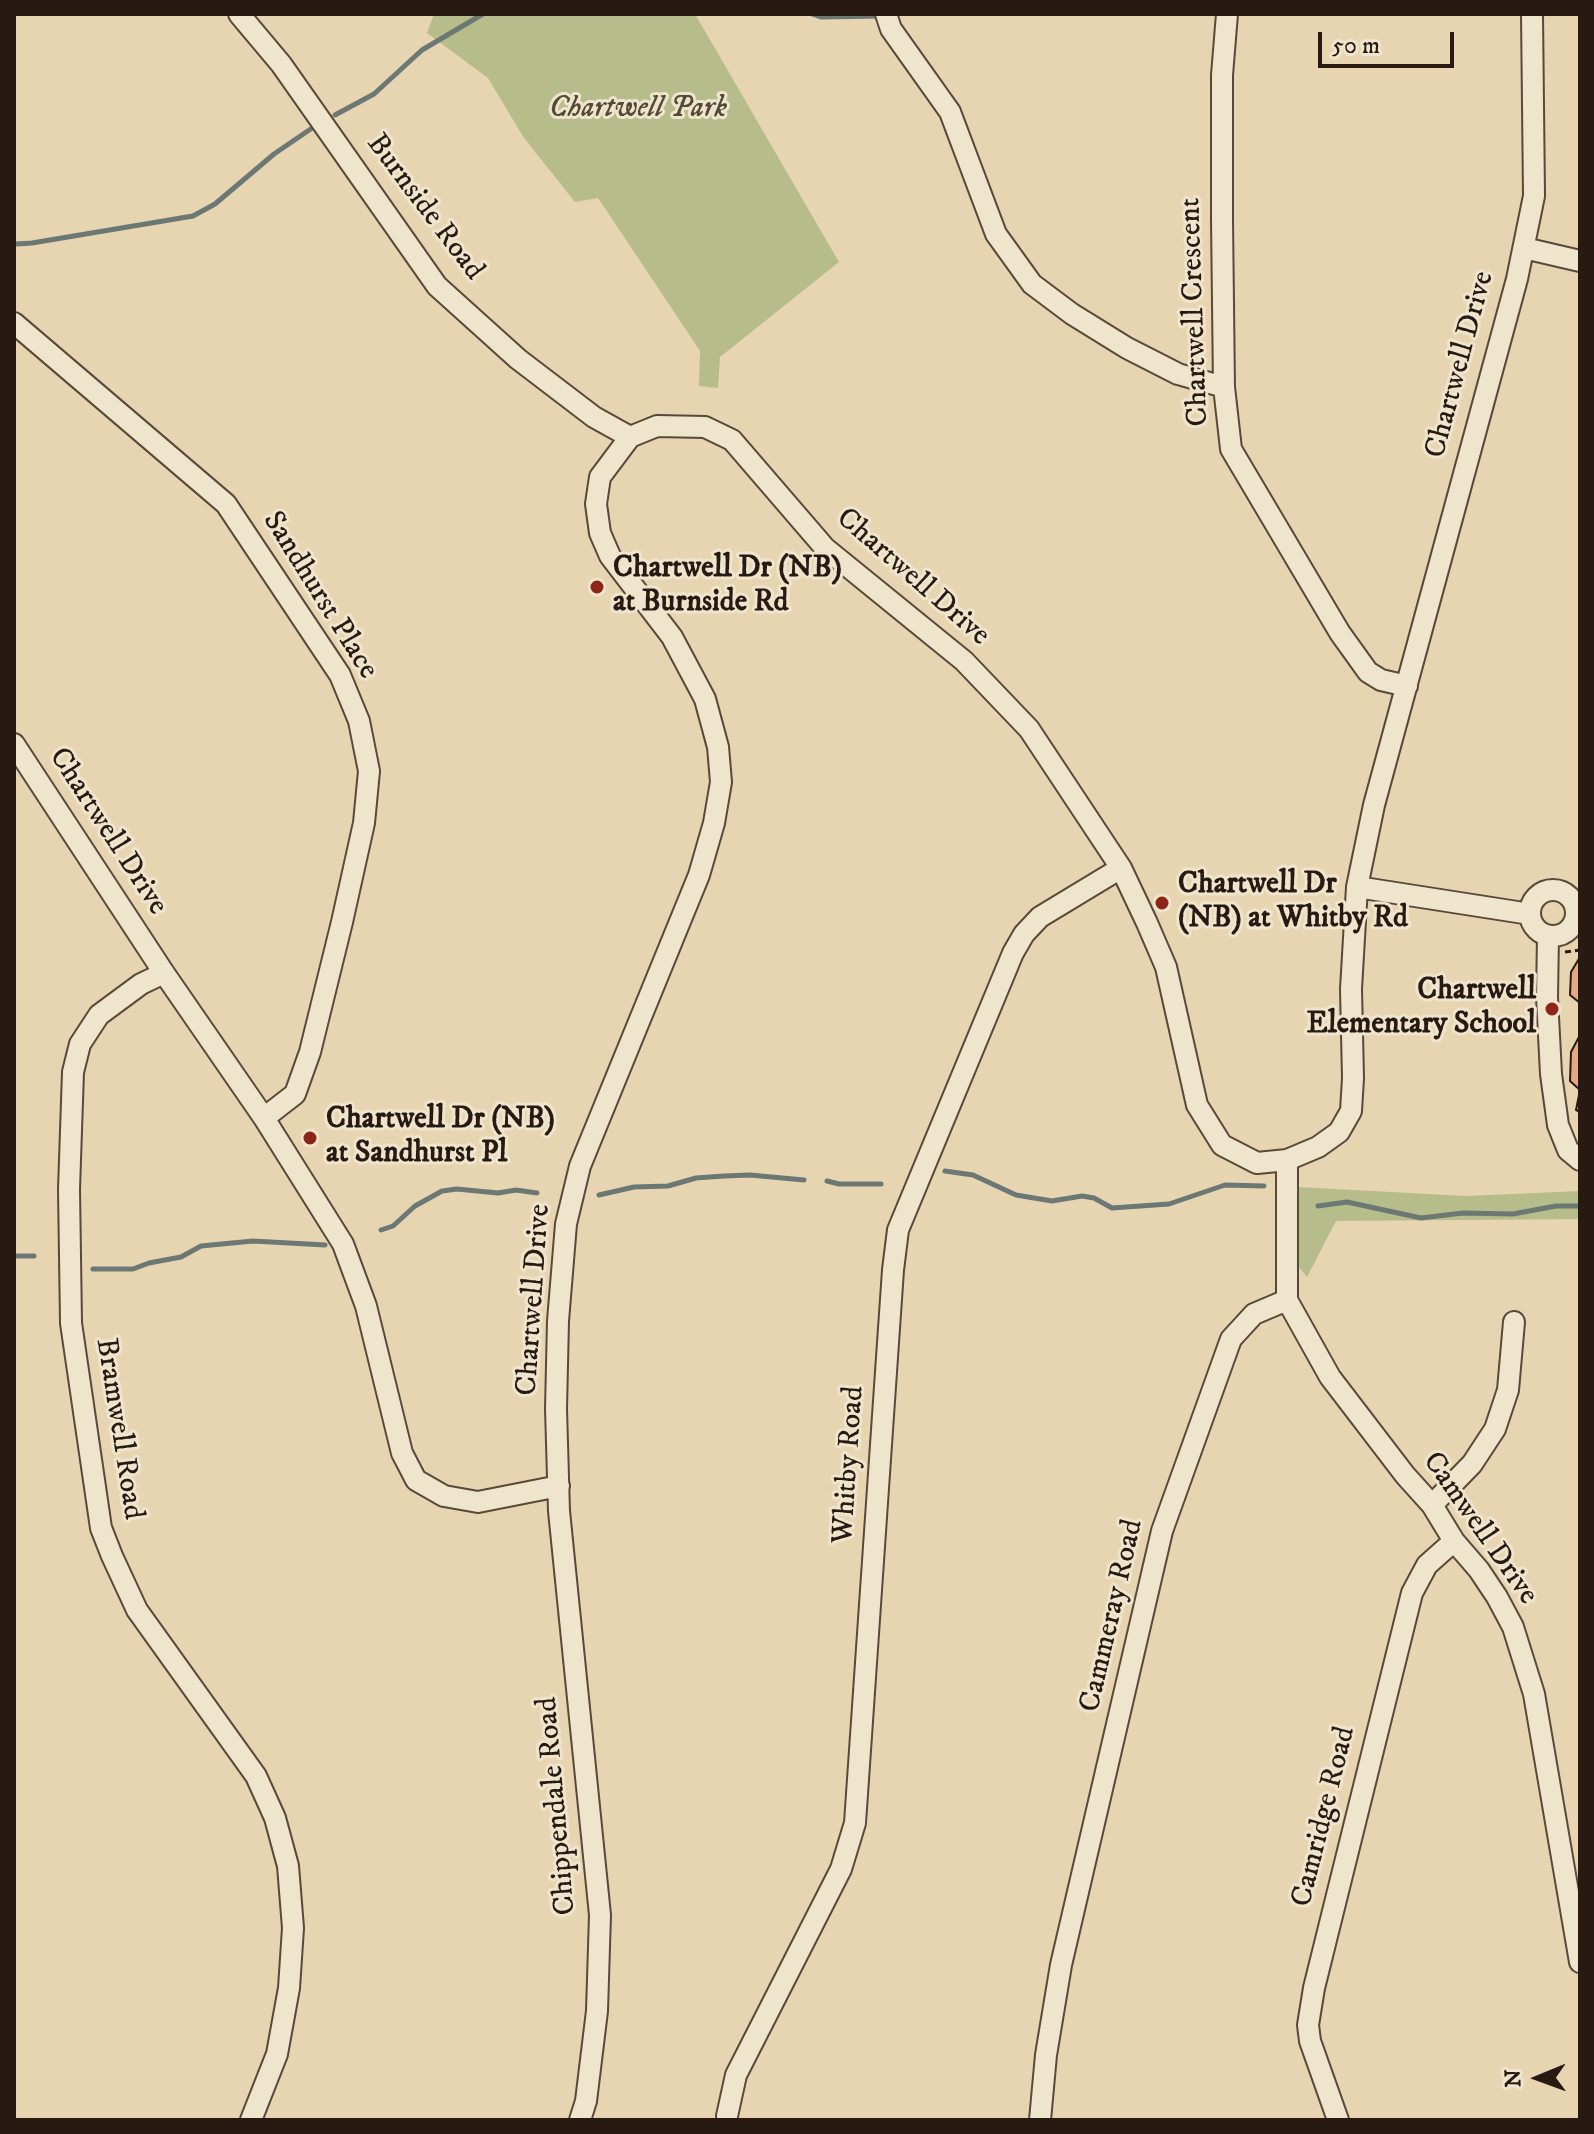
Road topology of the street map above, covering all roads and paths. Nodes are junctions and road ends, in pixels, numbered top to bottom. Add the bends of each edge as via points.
1 (239, 14) edge
2 (886, 14) edge
3 (1227, 14) edge
4 (1532, 14) edge
5 (1524, 248) junction
6 (1580, 261) edge
7 (14, 323) edge
8 (1224, 387) junction
9 (630, 437) junction
10 (1407, 686) junction
11 (14, 744) edge
12 (1121, 868) junction
13 (1357, 887) junction
14 (1530, 914) junction
15 (1548, 936) junction
16 (164, 973) junction
17 (264, 1118) junction
18 (1287, 1160) junction
19 (1580, 1160) edge
20 (1287, 1300) junction
21 (1514, 1322) dead end
22 (559, 1486) junction
23 (1432, 1505) junction
24 (1454, 1541) junction
25 (1580, 1962) edge
26 (727, 2116) dead end
27 (251, 2120) edge
28 (580, 2120) edge
29 (1040, 2120) edge
30 (1338, 2120) edge

1 - 9 street, Burnside Road via 281,64 437,286 518,359 594,417
2 - 8 street via 891,29 950,112 996,234 1032,284 1127,348 1178,374
3 - 8 street, Chartwell Crescent via 1222,75
4 - 5 street, Chartwell Drive via 1534,196
5 - 6 street
5 - 10 street, Chartwell Drive
7 - 17 street, Sandhurst Place via 226,504 340,675 359,721 369,771 364,823 339,937 295,1094
8 - 10 street, Chartwell Crescent via 1231,449 1340,633 1368,672
9 - 12 street, Chartwell Drive via 657,426 680,425 705,427 732,440 825,548 964,661 1029,729
9 - 22 street, Chartwell Drive via 600,477 600,533 610,556 672,637 705,699 721,782 699,875 580,1166 566,1224 558,1336
10 - 13 street, Chartwell Drive
11 - 16 street, Chartwell Drive
12 - 18 street, Chartwell Drive via 1166,967 1197,1105 1222,1145 1257,1163
12 - 26 street, Whitby Road via 1040,917 1024,934 898,1230 855,1823 841,1869 736,2075
13 - 14 street
13 - 18 street, Chartwell Drive via 1351,1111 1339,1132
14 - 15 street via 1536,928
14 - 15 street via 1534,900 1546,891 1561,892 1573,901 1576,916 1569,929
15 - 19 street via 1551,1074 1558,1125 1568,1150
16 - 17 street, Chartwell Drive
16 - 27 street, Bramwell Road via 99,1015 80,1044 73,1072 69,1189 71,1323 101,1528 112,1556 137,1610 256,1776 288,1866 293,1928 289,1988 277,2054
17 - 22 street, Chartwell Drive via 343,1244 366,1306 402,1453 416,1480 444,1496 478,1502
18 - 20 street
20 - 23 street, Camwell Drive via 1347,1403
20 - 29 street, Cammeray Road via 1254,1314 1231,1339 1162,1531 1061,1965
21 - 23 street via 1508,1390 1495,1429 1472,1464
22 - 28 street, Chippendale Road via 600,1915 597,2011
23 - 24 street, Camwell Drive
24 - 25 street, Camwell Drive via 1497,1597 1525,1660
24 - 30 street, Camridge Road via 1427,1565 1412,1593 1314,1988 1310,2041

